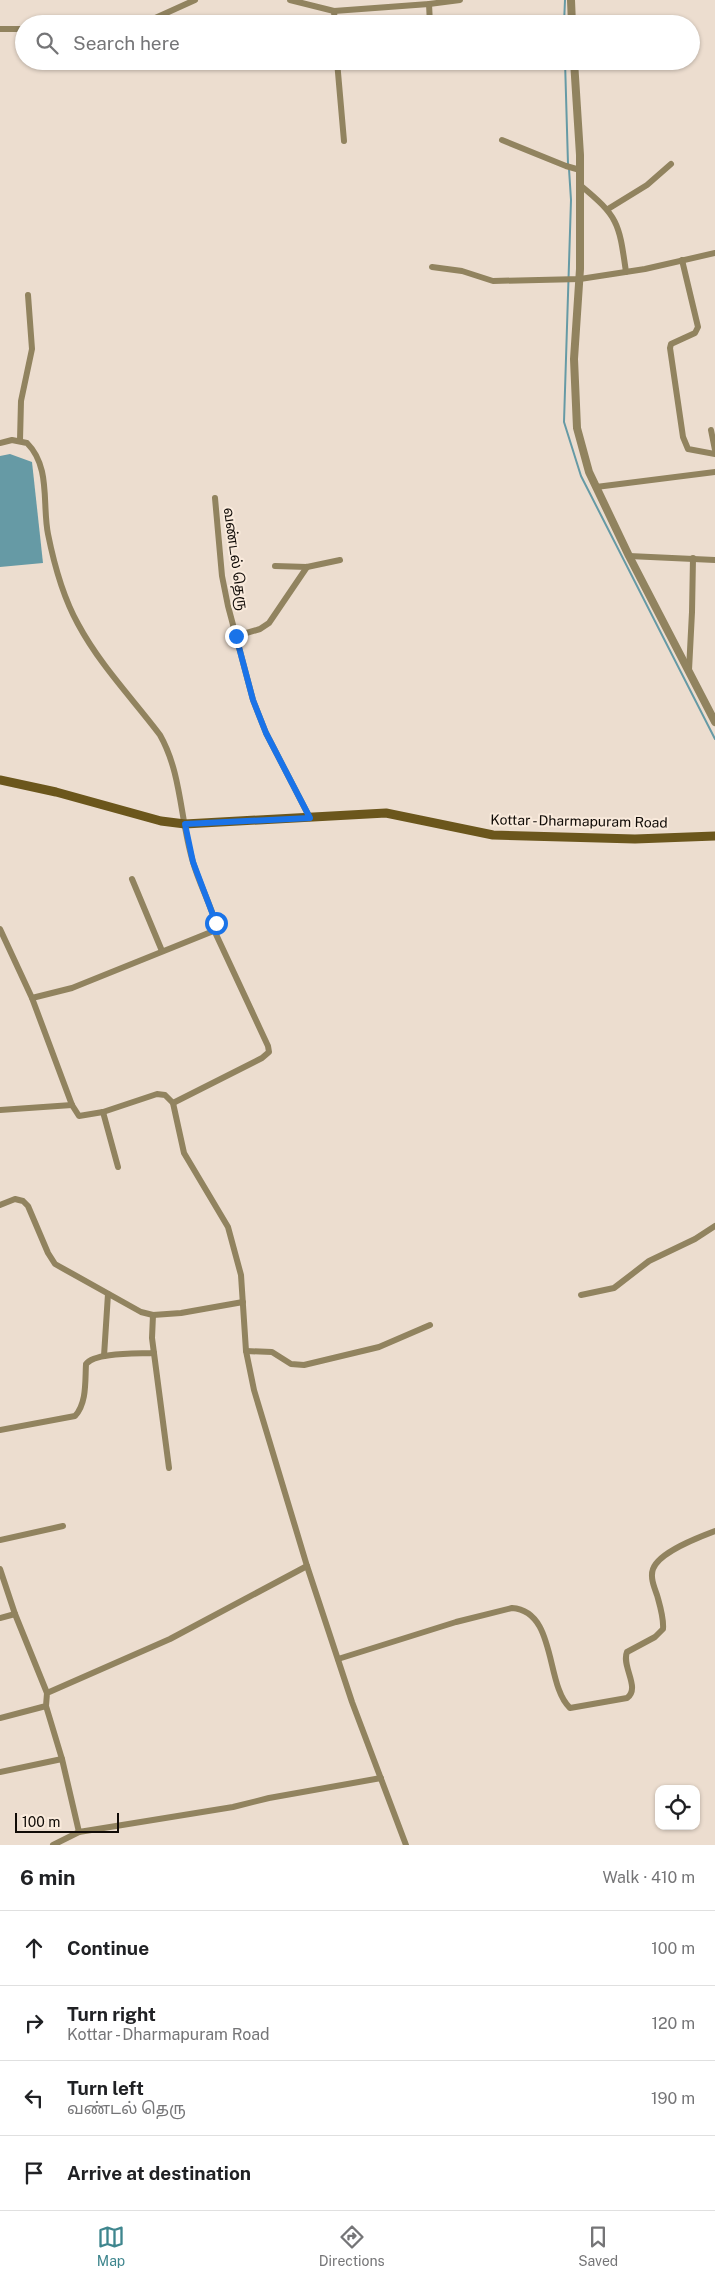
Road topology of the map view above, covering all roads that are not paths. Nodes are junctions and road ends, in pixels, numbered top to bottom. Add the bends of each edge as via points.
1 (195, 0) edge
2 (290, 0) edge
3 (460, 0) edge
4 (571, 0) edge
5 (429, 4) junction
6 (334, 11) junction
7 (162, 15) edge
8 (334, 15) edge
9 (430, 15) edge
10 (572, 15) edge
11 (0, 29) edge
12 (15, 29) edge
13 (339, 70) edge
14 (574, 70) edge
15 (502, 140) dead end
16 (344, 141) dead end
17 (671, 164) dead end
18 (579, 170) junction
19 (580, 185) junction
20 (608, 209) junction
21 (715, 253) edge
22 (682, 260) junction
23 (432, 267) dead end
24 (626, 272) junction
25 (577, 279) junction
26 (28, 295) dead end
27 (711, 430) dead end
28 (20, 440) junction
29 (0, 443) edge
30 (715, 450) edge
31 (715, 454) edge
32 (715, 472) edge
33 (596, 486) junction
34 (215, 498) dead end
35 (629, 556) junction
36 (692, 558) junction
37 (340, 560) dead end
38 (715, 560) edge
39 (275, 566) dead end
40 (307, 567) junction
41 (236, 636) junction
42 (689, 670) junction
43 (715, 722) edge
44 (0, 780) edge
45 (310, 818) junction
46 (185, 824) junction
47 (715, 836) edge
48 (132, 879) dead end
49 (0, 929) edge
50 (214, 930) junction
51 (162, 952) junction
52 (32, 998) junction
53 (173, 1103) junction
54 (72, 1106) junction
55 (0, 1110) edge
56 (103, 1112) junction
57 (118, 1167) dead end
58 (0, 1205) edge
59 (715, 1226) edge
60 (108, 1294) junction
61 (581, 1295) dead end
62 (243, 1302) junction
63 (153, 1315) junction
64 (430, 1325) dead end
65 (246, 1351) junction
66 (154, 1353) junction
67 (104, 1356) junction
68 (0, 1430) edge
69 (169, 1468) dead end
70 (63, 1526) dead end
71 (715, 1531) edge
72 (0, 1540) edge
73 (307, 1566) junction
74 (0, 1569) edge
75 (15, 1614) junction
76 (0, 1618) edge
77 (338, 1659) junction
78 (47, 1693) junction
79 (46, 1706) junction
80 (0, 1718) edge
81 (62, 1759) junction
82 (0, 1772) edge
83 (381, 1778) junction
84 (79, 1832) junction
85 (53, 1845) edge
86 (406, 1845) edge

1 - 7 street
2 - 6 street
3 - 5 street
4 - 10 street
5 - 6 street
5 - 9 street
6 - 8 street
11 - 12 street
13 - 16 street
14 - 18 street
15 - 18 street
17 - 20 street via 647,185
18 - 19 street
19 - 20 street
19 - 25 street
20 - 24 street via 621,238
21 - 22 street
22 - 24 street
22 - 31 street via 698,327 695,334 671,344 670,348 683,437 693,452
23 - 25 street via 462,271 493,281
24 - 25 street
25 - 33 street via 574,360 577,428
26 - 28 street via 32,349 21,400
27 - 30 street
28 - 29 street
28 - 46 street via 27,443 38,458 56,568 78,623 108,670 163,739 173,766
32 - 33 street
33 - 35 street
34 - 41 street, வண்டல் தெரு via 222,576
35 - 36 street
35 - 42 street
36 - 38 street
36 - 42 street
37 - 40 street
39 - 40 street
40 - 41 street via 269,623
41 - 45 street, வண்டல் தெரு via 253,700 266,733
42 - 43 street
44 - 46 main road, Kottar - Dharmapuram Road via 161,821
45 - 46 main road, Kottar - Dharmapuram Road
45 - 47 main road, Kottar - Dharmapuram Road via 386,813 493,835 635,839
46 - 50 street via 193,862 216,923
48 - 51 street
49 - 52 street
50 - 51 street
50 - 53 street via 269,1052
51 - 52 street via 72,988
52 - 54 street
53 - 56 street via 165,1095 157,1094
53 - 62 street via 184,1153 228,1227 242,1275
54 - 55 street
54 - 56 street via 79,1116
56 - 57 street
58 - 60 street via 23,1201 52,1261 62,1270
59 - 61 street via 649,1261 614,1288
60 - 63 street
60 - 67 street
62 - 63 street
62 - 65 street
63 - 66 street
64 - 65 street via 379,1347 304,1365 292,1364 272,1352
65 - 73 street via 254,1390
66 - 67 street
66 - 69 street
67 - 68 street via 86,1363 86,1383 75,1416
70 - 72 street
71 - 77 street via 666,1554 653,1570 663,1629 627,1652 632,1689 626,1698 570,1708 561,1695 541,1630 527,1611 512,1608
73 - 77 street
73 - 78 street via 170,1639
74 - 75 street
75 - 76 street
75 - 78 street
77 - 83 street
78 - 79 street
79 - 80 street
79 - 81 street
81 - 82 street
81 - 84 street
83 - 84 street
83 - 86 street
84 - 85 street

